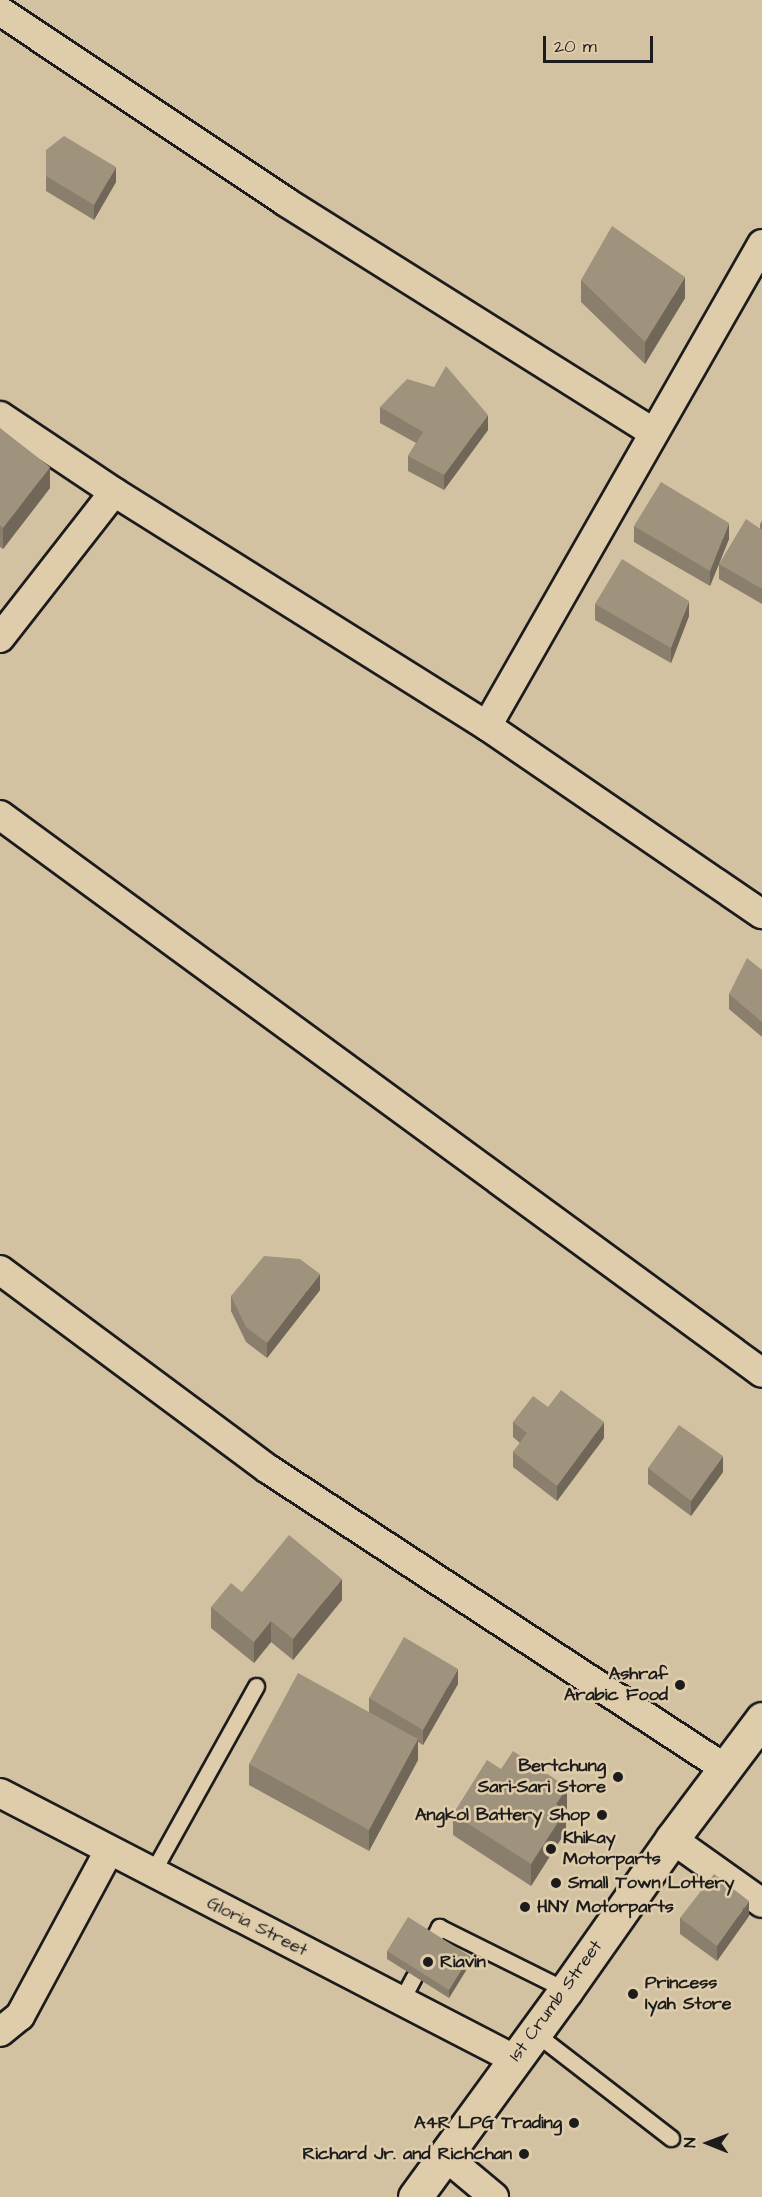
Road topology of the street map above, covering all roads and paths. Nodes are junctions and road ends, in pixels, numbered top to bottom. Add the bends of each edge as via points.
1 (0, 11) edge
2 (762, 244) edge
3 (0, 416) edge
4 (654, 433) junction
5 (114, 492) junction
6 (0, 638) edge
7 (487, 726) junction
8 (0, 815) edge
9 (762, 914) edge
10 (0, 1270) edge
11 (762, 1373) edge
12 (256, 1686) dead end
13 (762, 1719) edge
14 (726, 1769) junction
15 (0, 1793) edge
16 (672, 1839) junction
17 (110, 1851) junction
18 (152, 1873) junction
19 (762, 1903) edge
20 (432, 1941) edge
21 (566, 1990) junction
22 (0, 2032) edge
23 (535, 2033) junction
24 (514, 2060) junction
25 (671, 2138) dead end
26 (446, 2156) junction
27 (415, 2197) edge
28 (494, 2197) edge

1 - 4 street via 286,202
2 - 4 street
3 - 5 street
4 - 7 street
5 - 6 street
5 - 7 street
7 - 9 street
8 - 11 street
10 - 14 street via 268,1469
12 - 18 lane
13 - 14 main road, 1st Crumb Street
14 - 16 main road, 1st Crumb Street
15 - 17 street, Gloria Street
16 - 19 street
16 - 21 main road, 1st Crumb Street
17 - 18 street, Gloria Street
17 - 22 street via 20,2016
18 - 24 street, Gloria Street via 407,1989
20 - 21 lane via 439,1927
21 - 23 main road, 1st Crumb Street
23 - 24 main road, 1st Crumb Street
23 - 25 lane
24 - 26 main road, 1st Crumb Street
26 - 27 main road, 1st Crumb Street
26 - 28 street

